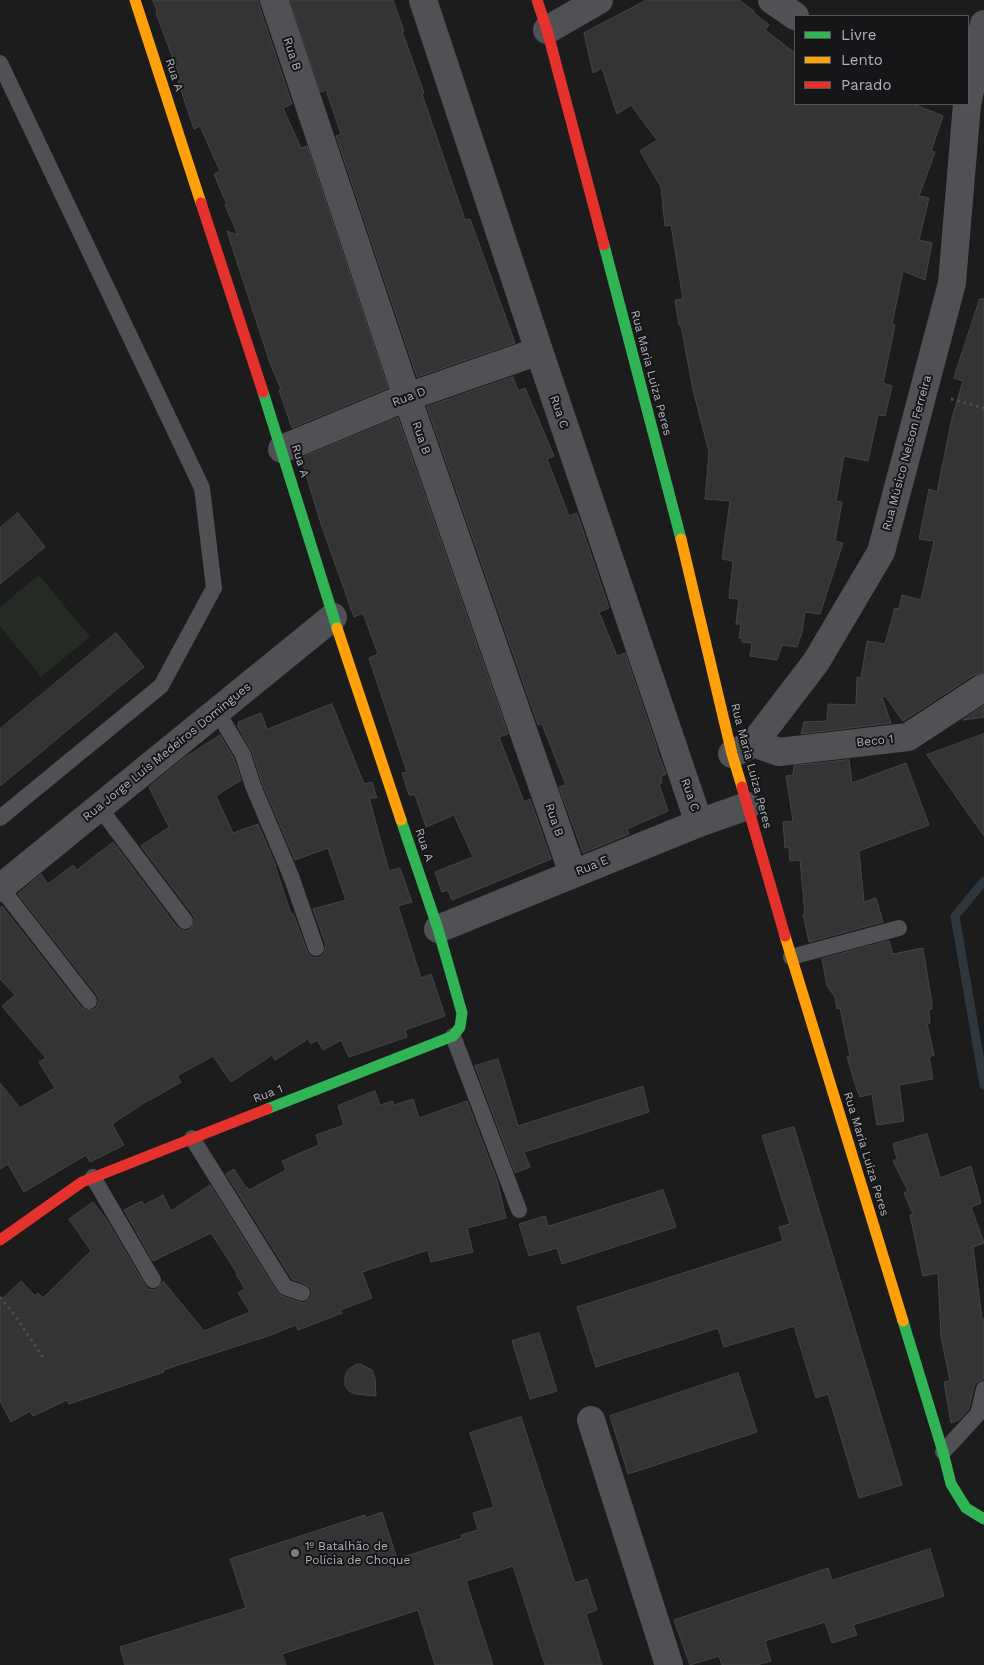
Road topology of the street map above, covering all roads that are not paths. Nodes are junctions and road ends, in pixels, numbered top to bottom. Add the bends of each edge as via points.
1 (135, 0) edge
2 (274, 0) edge
3 (423, 0) edge
4 (537, 0) edge
5 (599, 0) edge
6 (772, 0) edge
7 (794, 15) edge
8 (984, 24) edge
9 (547, 30) junction
10 (0, 63) edge
11 (969, 93) edge
12 (967, 105) edge
13 (539, 351) junction
14 (407, 397) junction
15 (282, 449) junction
16 (333, 617) junction
17 (984, 688) edge
18 (217, 712) junction
19 (743, 748) junction
20 (747, 806) junction
21 (99, 807) junction
22 (0, 818) edge
23 (699, 823) junction
24 (572, 874) junction
25 (0, 888) edge
26 (185, 921) dead end
27 (899, 928) dead end
28 (438, 929) junction
29 (316, 948) dead end
30 (791, 956) junction
31 (89, 1001) dead end
32 (453, 1036) junction
33 (192, 1138) junction
34 (93, 1177) junction
35 (519, 1210) dead end
36 (0, 1240) edge
37 (153, 1280) dead end
38 (302, 1293) dead end
39 (984, 1389) edge
40 (591, 1420) dead end
41 (943, 1452) junction
42 (984, 1519) edge
43 (669, 1665) edge

1 - 15 street, Rua A
2 - 14 street, Rua B
3 - 13 street, Rua C
4 - 9 street, Rua Maria Luiza Peres
5 - 9 street
6 - 7 street
8 - 11 street
9 - 19 street, Rua Maria Luiza Peres via 687,562
10 - 22 lane via 202,488 214,588 161,686
12 - 19 street, Rua Músico Nelson Ferreira via 952,283 881,552 816,662
13 - 14 street, Rua D
13 - 23 street, Rua C
14 - 15 street, Rua D
14 - 24 street, Rua B
15 - 16 street, Rua A
16 - 18 street, Rua Jorge Luís Medeiros Domingues
16 - 28 street, Rua A
17 - 19 street, Beco 1 via 908,738 779,752
18 - 21 street, Rua Jorge Luís Medeiros Domingues
18 - 29 lane via 243,755
19 - 20 street, Rua Maria Luiza Peres
20 - 23 street, Rua E
20 - 30 street, Rua Maria Luiza Peres
21 - 25 street, Rua Jorge Luís Medeiros Domingues
21 - 26 lane
23 - 24 street, Rua E
24 - 28 street, Rua E
25 - 31 lane
27 - 30 lane
28 - 32 street via 462,1013 460,1027
30 - 41 street, Rua Maria Luiza Peres
32 - 33 street, Rua 1
32 - 35 lane
33 - 34 street, Rua 1
33 - 38 lane via 285,1287
34 - 36 street, Rua 1
34 - 37 lane
39 - 41 lane via 978,1414
40 - 43 street
41 - 42 street, Rua Maria Luiza Peres via 951,1484 966,1508

